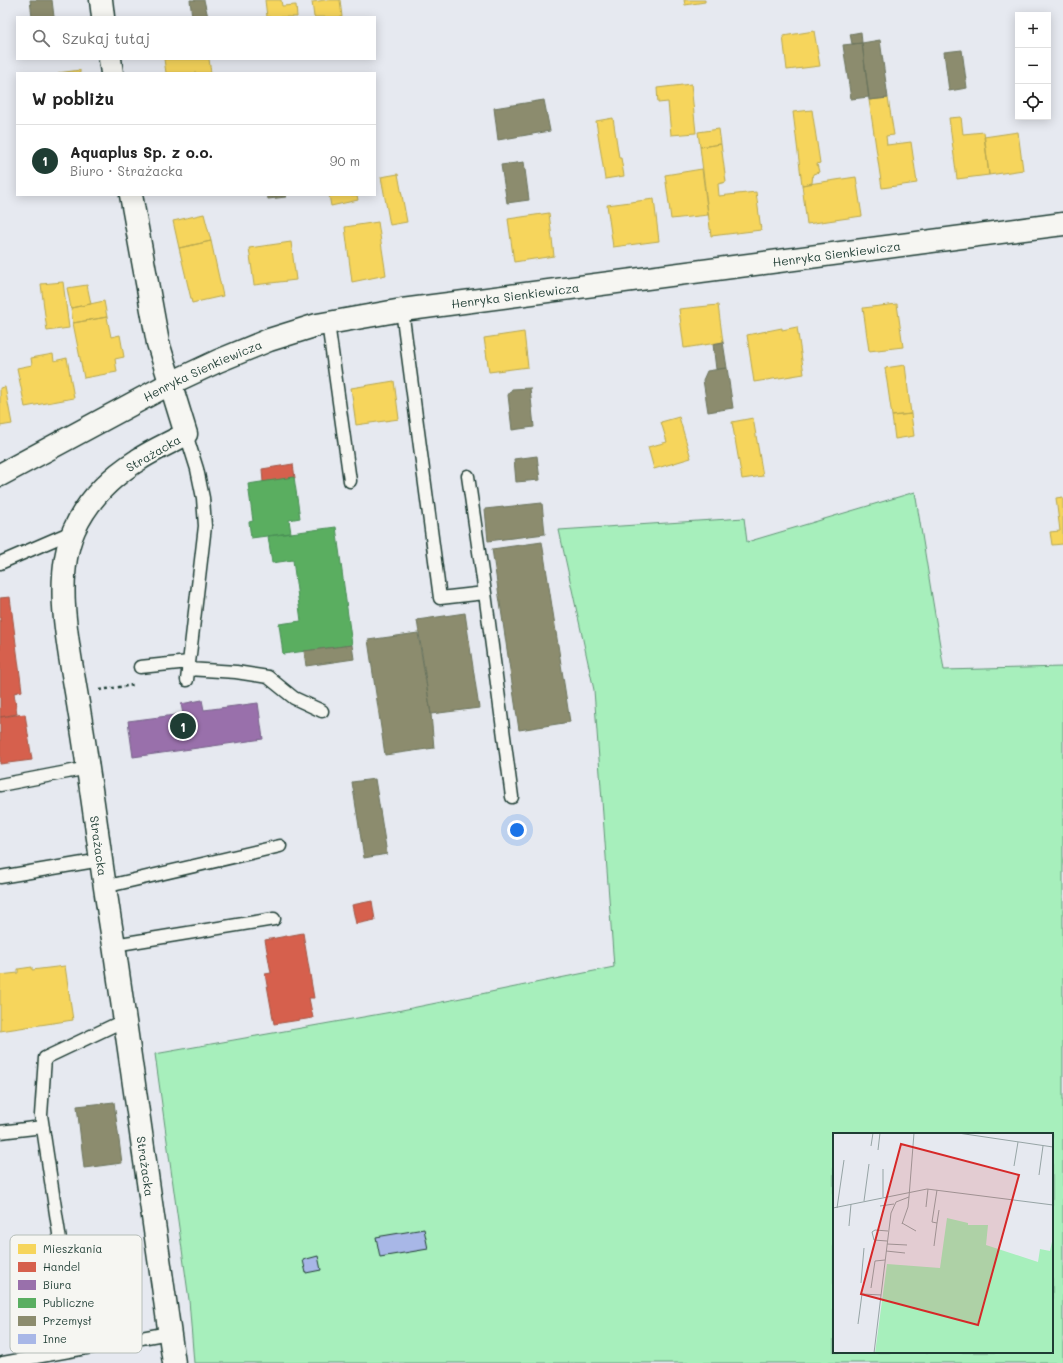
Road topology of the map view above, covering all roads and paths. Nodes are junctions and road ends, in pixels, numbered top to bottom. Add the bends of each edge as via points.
1 (101, 0) edge
2 (103, 16) edge
3 (110, 60) edge
4 (112, 72) edge
5 (131, 196) edge
6 (1063, 224) edge
7 (402, 310) junction
8 (328, 323) junction
9 (171, 383) junction
10 (186, 434) junction
11 (0, 474) edge
12 (468, 476) dead end
13 (350, 481) dead end
14 (74, 531) junction
15 (0, 563) edge
16 (485, 593) junction
17 (140, 667) joint
18 (188, 670) junction
19 (76, 693) junction
20 (322, 711) dead end
21 (88, 768) junction
22 (0, 785) edge
23 (512, 797) dead end
24 (280, 846) dead end
25 (102, 860) junction
26 (0, 878) edge
27 (104, 887) junction
28 (274, 919) dead end
29 (114, 945) junction
30 (125, 1020) junction
31 (43, 1128) junction
32 (0, 1132) edge
33 (59, 1235) edge
34 (169, 1333) junction
35 (142, 1338) edge
36 (58, 1353) edge
37 (3, 1363) edge
38 (174, 1363) edge

1 - 2 street
3 - 4 street
5 - 9 street, Strażacka via 158,343
6 - 7 street, Henryka Sienkiewicza
7 - 8 street, Henryka Sienkiewicza
7 - 16 lane via 440,598
8 - 9 street, Henryka Sienkiewicza via 269,340
8 - 13 lane
9 - 10 street, Strażacka
9 - 11 street, Henryka Sienkiewicza
10 - 14 street, Strażacka via 138,460 113,478 95,497
10 - 18 lane via 198,469 205,526
12 - 16 lane
14 - 15 lane
14 - 19 street, Strażacka via 67,554 64,612
16 - 23 lane
17 - 18 lane
17 - 19 path via 143,684
18 - 20 lane via 236,672 268,677 294,698
19 - 21 street, Strażacka
21 - 22 lane
21 - 25 street, Strażacka
24 - 27 lane
25 - 26 lane
25 - 27 street, Strażacka
27 - 29 street, Strażacka
28 - 29 lane
29 - 30 street, Strażacka
30 - 31 lane via 45,1058 41,1115
30 - 34 street, Strażacka
31 - 32 lane
31 - 33 lane
34 - 35 lane
34 - 38 street, Strażacka
36 - 37 lane

